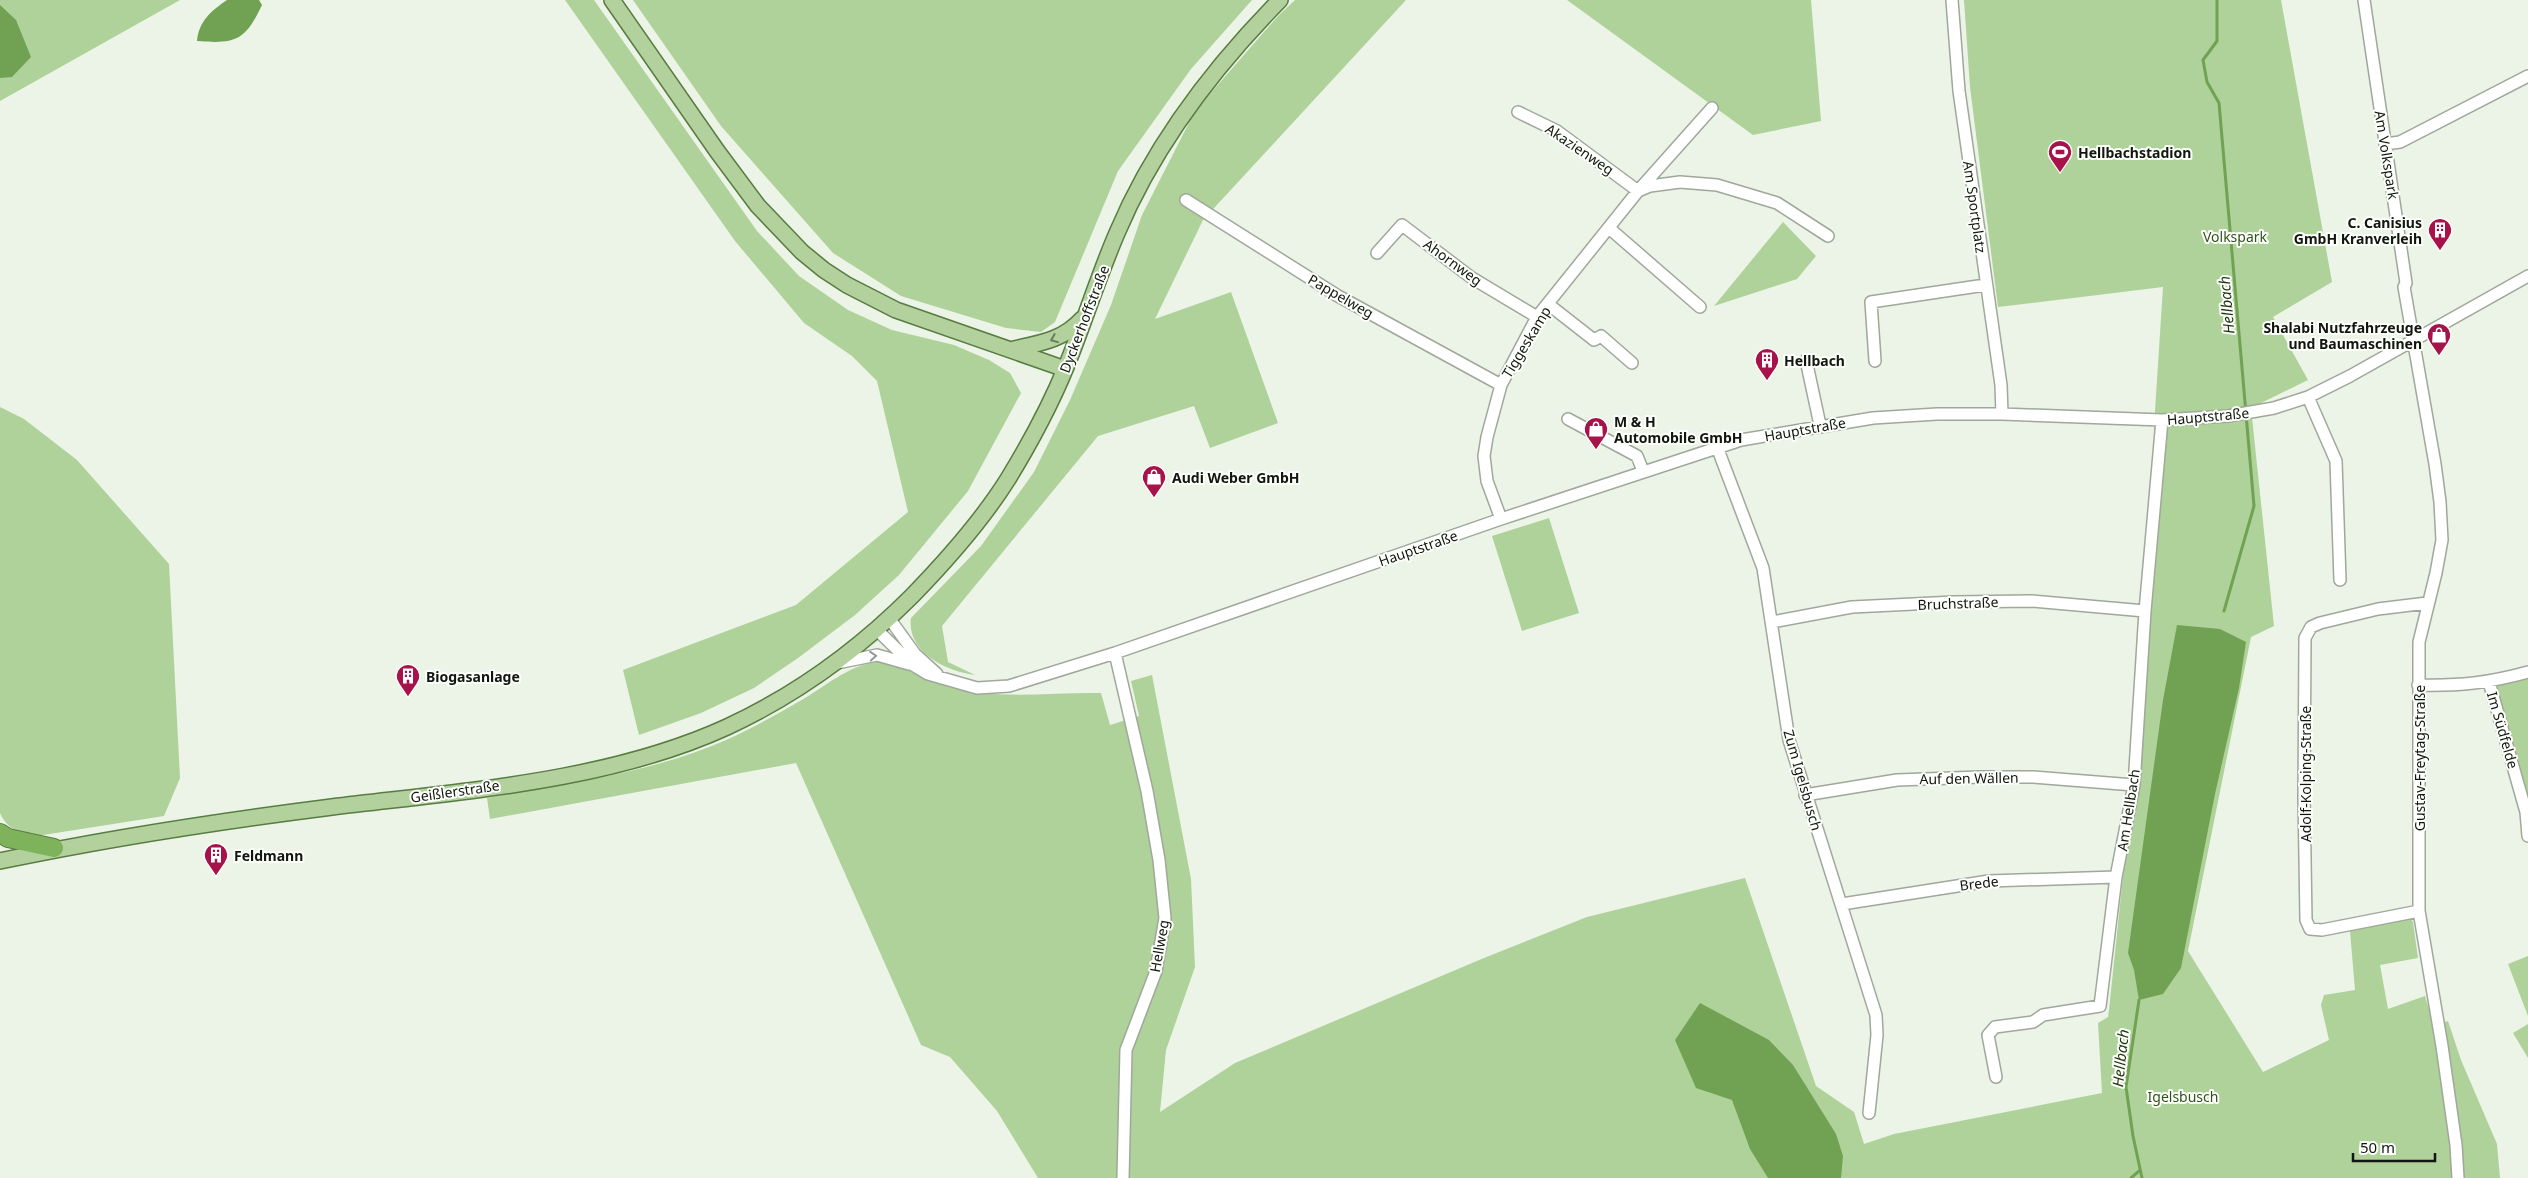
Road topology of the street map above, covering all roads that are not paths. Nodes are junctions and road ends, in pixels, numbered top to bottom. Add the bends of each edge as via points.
1 (612, 0) edge
2 (1280, 0) edge
3 (1952, 0) edge
4 (2364, 0) edge
5 (2528, 76) edge
6 (1712, 108) dead end
7 (1518, 112) dead end
8 (2385, 144) junction
9 (1638, 191) junction
10 (1186, 200) dead end
11 (1609, 228) junction
12 (1828, 236) dead end
13 (1377, 253) dead end
14 (2528, 276) edge
15 (1985, 285) junction
16 (1548, 304) junction
17 (1700, 307) dead end
18 (1087, 314) junction
19 (1538, 317) junction
20 (2414, 340) junction
21 (1014, 349) junction
22 (1806, 360) dead end
23 (1875, 360) dead end
24 (1632, 363) dead end
25 (1065, 368) junction
26 (1501, 385) junction
27 (2308, 397) junction
28 (2002, 414) junction
29 (1568, 419) dead end
30 (2162, 420) junction
31 (1820, 425) junction
32 (1717, 447) junction
33 (1643, 471) junction
34 (1502, 519) junction
35 (2340, 580) dead end
36 (2428, 603) junction
37 (2145, 610) junction
38 (889, 618) junction
39 (1772, 622) junction
40 (876, 629) junction
41 (1115, 653) junction
42 (833, 664) junction
43 (913, 665) junction
44 (2528, 672) edge
45 (940, 677) junction
46 (2489, 682) junction
47 (2418, 685) junction
48 (2134, 785) junction
49 (1806, 795) junction
50 (0, 833) edge
51 (2528, 836) edge
52 (54, 848) junction
53 (0, 860) edge
54 (2116, 877) junction
55 (1842, 904) junction
56 (2419, 911) junction
57 (1996, 1077) dead end
58 (1869, 1113) dead end
59 (1123, 1178) edge
60 (2458, 1178) edge

1 - 21 main road via 758,206 802,252 847,286 896,310
2 - 18 main road, Dyckerhoffstraße via 1242,39 1164,143 1117,232
3 - 15 street, Am Sportplatz via 1959,91
4 - 8 street, Am Volkspark
5 - 8 street via 2400,142
6 - 9 street, Tiggeskamp
7 - 9 street, Akazienweg via 1565,136
8 - 20 street, Am Volkspark
9 - 11 street, Tiggeskamp
9 - 12 street via 1680,182 1717,185 1777,203
10 - 26 street, Pappelweg via 1338,296
11 - 16 street, Tiggeskamp
11 - 17 street
13 - 19 street, Ahornweg via 1402,225 1472,278
14 - 20 street, Hauptstraße
15 - 23 street via 1871,302
15 - 28 street, Am Sportplatz via 2001,385
16 - 19 street, Tiggeskamp
16 - 24 street via 1594,340 1601,336
18 -> 21 main road via 1065,335
18 - 25 main road, Dyckerhoffstraße
19 - 26 street, Tiggeskamp
20 - 27 street, Hauptstraße
20 - 36 street, Gustav-Freytag-Straße via 2440,502 2442,540
21 - 25 main road
22 - 31 street
25 - 38 main road, Dyckerhoffstraße via 1041,422 1000,490 970,532
26 - 34 street, Tiggeskamp via 1484,456 1487,481
27 - 30 street, Hauptstraße via 2274,408 2228,416
27 - 35 street via 2336,461
28 - 30 street, Hauptstraße
28 - 31 street, Hauptstraße via 1937,414
29 - 33 street via 1638,456
30 - 37 street, Am Hellbach
31 - 32 street, Hauptstraße
32 - 33 street, Hauptstraße
32 - 39 street, Zum Igelsbusch via 1763,568
33 - 34 street, Hauptstraße
34 - 41 street, Hauptstraße
36 - 47 street, Gustav-Freytag-Straße via 2419,642
36 - 56 street, Adolf-Kolping-Straße via 2378,609 2320,623 2312,627 2305,638 2306,920 2310,929 2322,930
37 - 39 street, Bruchstraße via 2031,601 1954,602 1852,607
37 - 48 street, Am Hellbach
38 - 40 main road, Dyckerhoffstraße
38 - 45 street, Hauptstraße via 915,654
39 - 49 street, Zum Igelsbusch via 1789,740
40 - 42 main road, Geißlerstraße
40 - 43 street, Hauptstraße
41 - 45 street, Hauptstraße via 1009,686 977,688
41 - 59 street, Hellweg via 1147,791 1159,860 1164,918 1156,971 1126,1050
42 -> 43 street via 877,655
42 - 52 main road, Geißlerstraße via 795,691 723,728 610,766
43 - 45 street, Hauptstraße
44 - 46 street, Im Südfelde
46 - 47 street, Im Südfelde via 2455,686
46 - 51 street, Im Südfelde via 2526,812
47 - 56 street, Gustav-Freytag-Straße
48 - 49 street, Auf den Wällen via 2033,777 1980,777 1897,780
48 - 54 street, Am Hellbach
49 - 55 street, Zum Igelsbusch
50 - 52 highway via 8,838
52 - 53 main road, Geißlerstraße
54 - 55 street, Brede via 1989,881
54 - 57 street, Am Hellbach via 2100,1006 2043,1015 2033,1022 1989,1030
55 - 58 street, Zum Igelsbusch via 1876,1015
56 - 60 street, Gustav-Freytag-Straße via 2442,1046

